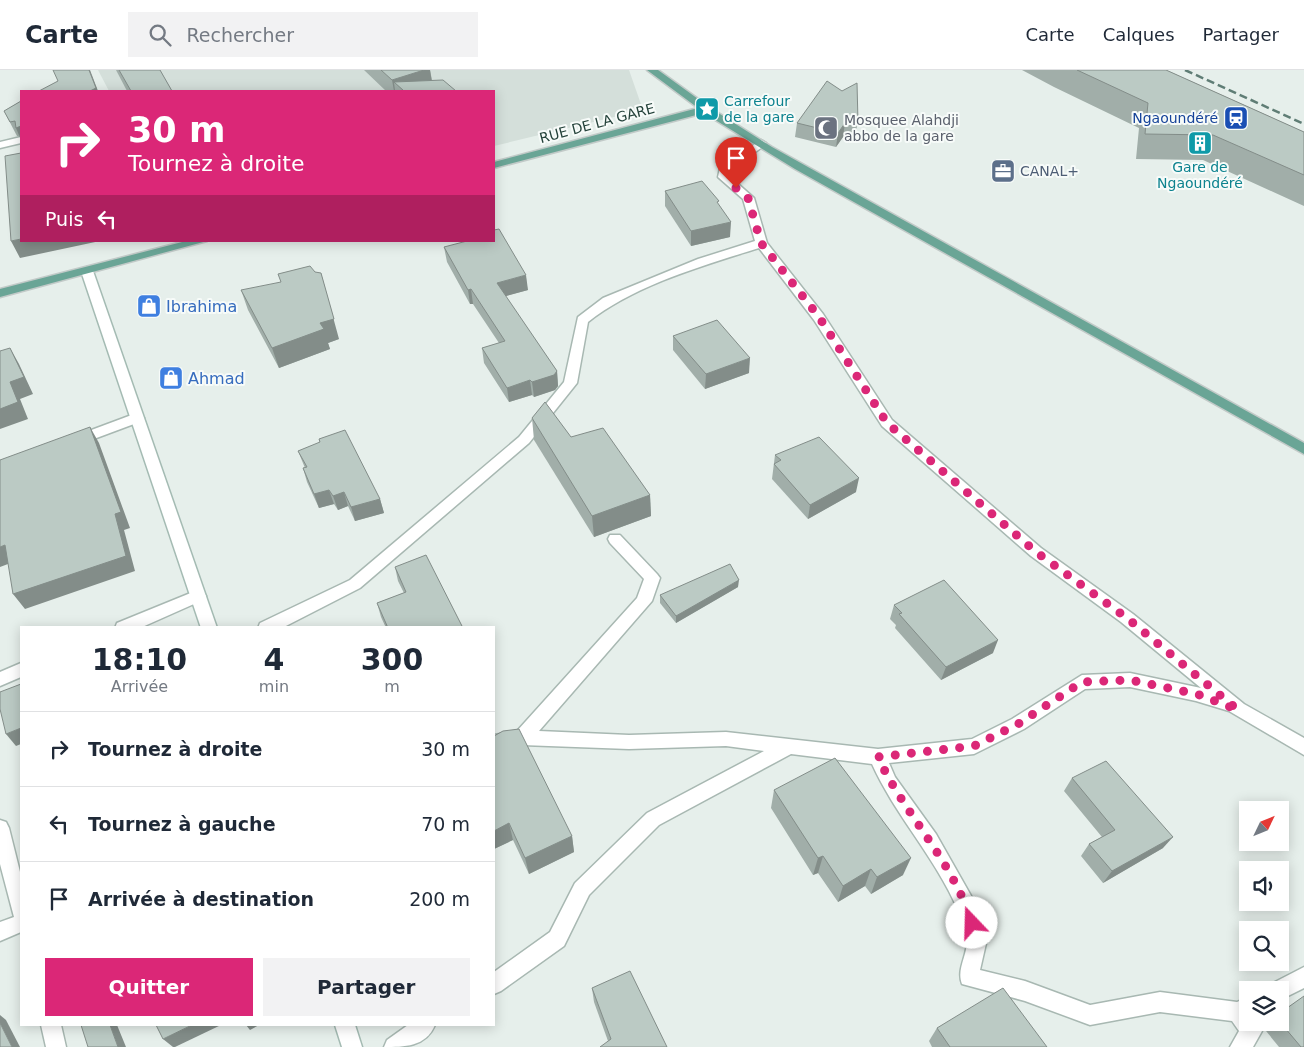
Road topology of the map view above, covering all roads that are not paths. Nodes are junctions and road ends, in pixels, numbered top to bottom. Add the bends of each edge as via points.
1 (652, 70) edge
2 (707, 109) junction
3 (20, 140) edge
4 (761, 144) junction
5 (0, 145) edge
6 (495, 165) edge
7 (194, 242) edge
8 (761, 243) junction
9 (180, 244) edge
10 (87, 271) junction
11 (0, 293) edge
12 (137, 418) junction
13 (64, 445) edge
14 (1304, 449) edge
15 (615, 539) dead end
16 (198, 596) junction
17 (128, 626) edge
18 (207, 626) edge
19 (270, 626) edge
20 (20, 670) edge
21 (0, 679) edge
22 (1238, 710) junction
23 (522, 738) junction
24 (495, 742) edge
25 (788, 747) junction
26 (1304, 747) edge
27 (878, 757) junction
28 (0, 828) edge
29 (20, 907) edge
30 (20, 923) edge
31 (0, 932) edge
32 (1304, 977) edge
33 (495, 983) edge
34 (1289, 985) edge
35 (1239, 1009) edge
36 (51, 1026) edge
37 (345, 1026) edge
38 (424, 1026) edge
39 (1252, 1031) edge
40 (56, 1047) edge
41 (352, 1047) edge
42 (394, 1047) edge
43 (1240, 1047) edge

1 - 2 main road
2 - 4 main road
2 - 6 main road, RUE DE LA GARE
3 - 5 street
4 - 8 street via 724,170 723,177 748,198
4 - 14 main road via 968,264
7 - 9 main road
8 - 19 street via 702,262 607,302 582,320 570,382 524,440 355,584
8 - 22 street via 819,317 887,423 1036,552 1127,618
9 - 10 main road
10 - 11 main road
10 - 12 street
12 - 13 street
12 - 16 street
15 - 23 street via 652,578 644,601
16 - 17 street
16 - 18 street
20 - 21 street
22 - 26 street
22 - 27 street via 1197,694 1130,680 1082,682 1018,724 974,746
23 - 24 street
23 - 25 street via 630,742 726,739
25 - 27 street
25 - 33 street via 654,819 582,889 558,939
27 - 35 street via 889,782 930,840 967,907 977,939 969,977 1025,991 1090,1014 1160,1002
28 - 29 street
30 - 31 street
32 - 34 street
36 - 40 street
37 - 41 street
38 - 42 street
39 - 43 street

